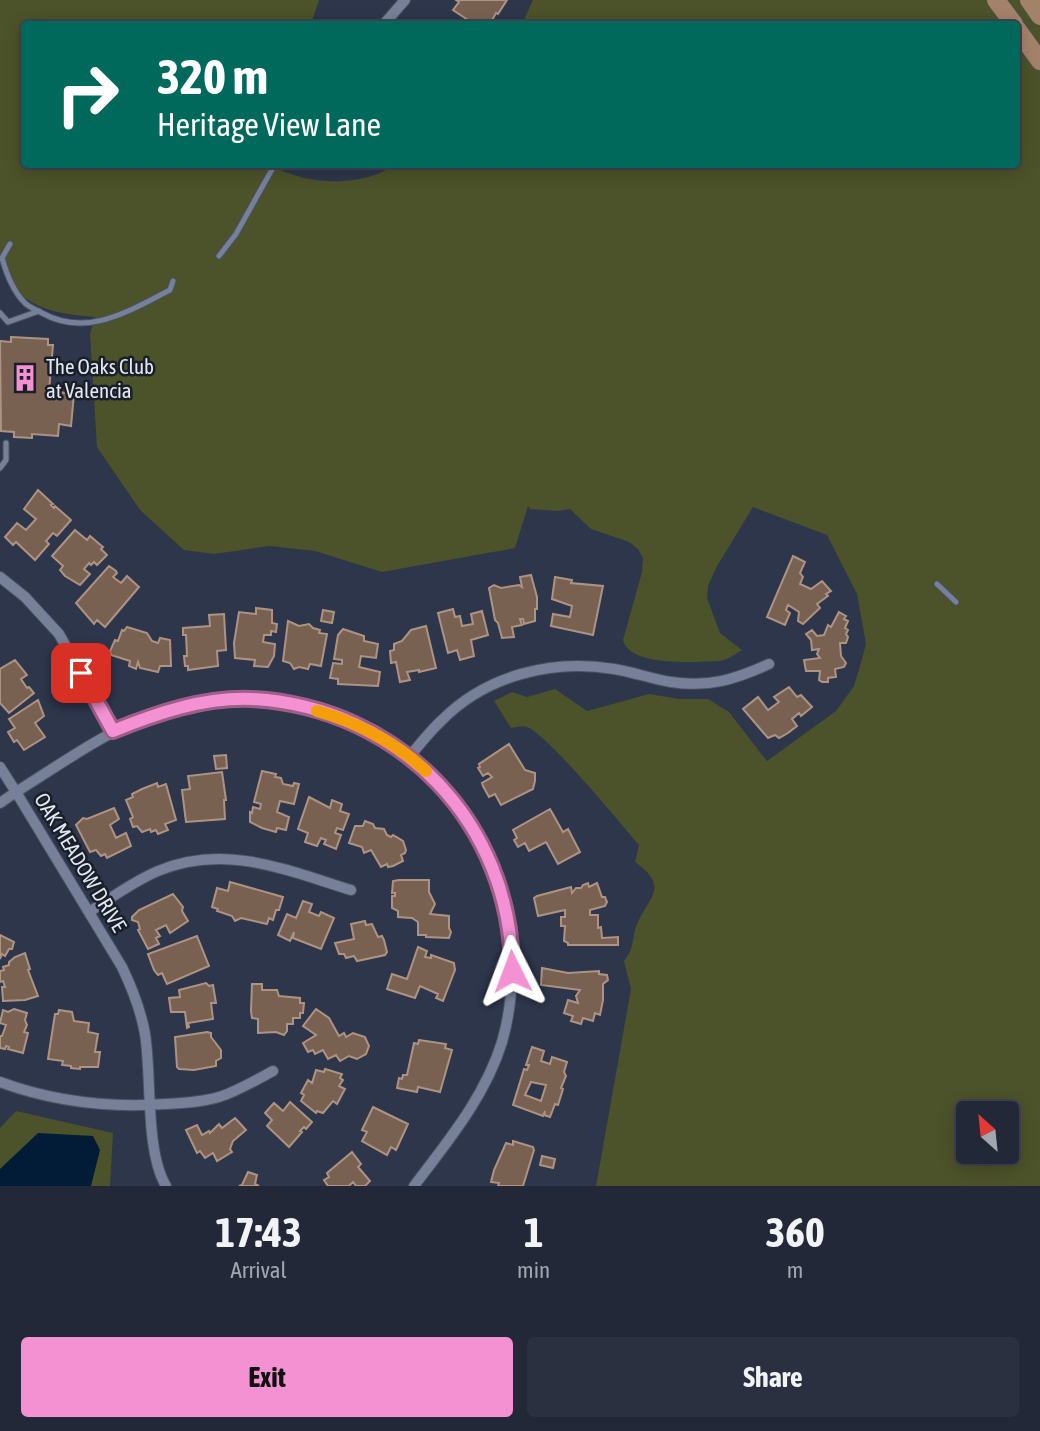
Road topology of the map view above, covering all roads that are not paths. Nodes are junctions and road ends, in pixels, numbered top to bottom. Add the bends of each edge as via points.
1 (405, 0) edge
2 (996, 0) edge
3 (1029, 0) edge
4 (1040, 16) edge
5 (387, 21) edge
6 (1011, 21) edge
7 (1020, 34) edge
8 (1040, 61) edge
9 (273, 168) edge
10 (10, 244) dead end
11 (219, 256) dead end
12 (1, 258) edge
13 (173, 281) dead end
14 (39, 311) junction
15 (0, 313) edge
16 (6, 443) dead end
17 (0, 468) edge
18 (0, 577) edge
19 (937, 584) dead end
20 (956, 602) dead end
21 (769, 664) dead end
22 (113, 731) junction
23 (410, 756) junction
24 (0, 767) edge
25 (16, 792) junction
26 (0, 803) edge
27 (351, 890) dead end
28 (89, 912) junction
29 (273, 1071) dead end
30 (0, 1082) edge
31 (151, 1105) junction
32 (166, 1186) edge
33 (414, 1186) edge

1 - 5 street
2 - 6 main road
3 - 4 main road
7 - 8 main road
9 - 11 lane
10 - 12 lane
12 - 14 lane via 24,303
13 - 14 lane via 170,290 122,314 86,324 57,321
14 - 15 lane via 8,323
16 - 17 lane via 6,460
18 - 22 street via 59,634
19 - 20 lane
21 - 23 street via 733,680 708,683 672,682 617,669 545,667 481,690 442,719
22 - 23 street, OAK MEADOW DRIVE via 174,708 251,699 328,714
22 - 25 street, OAK MEADOW DRIVE
23 - 33 street, OAK MEADOW DRIVE via 447,793 471,827 497,880 512,946 507,1013 491,1070 457,1130
24 - 25 street
25 - 26 street
25 - 28 street, OAK MEADOW DRIVE
27 - 28 street via 244,859 213,858 158,871
28 - 31 street, OAK MEADOW DRIVE via 134,993 145,1032
29 - 31 street via 219,1097
30 - 31 street via 94,1105
31 - 32 street, OAK MEADOW DRIVE via 154,1156

